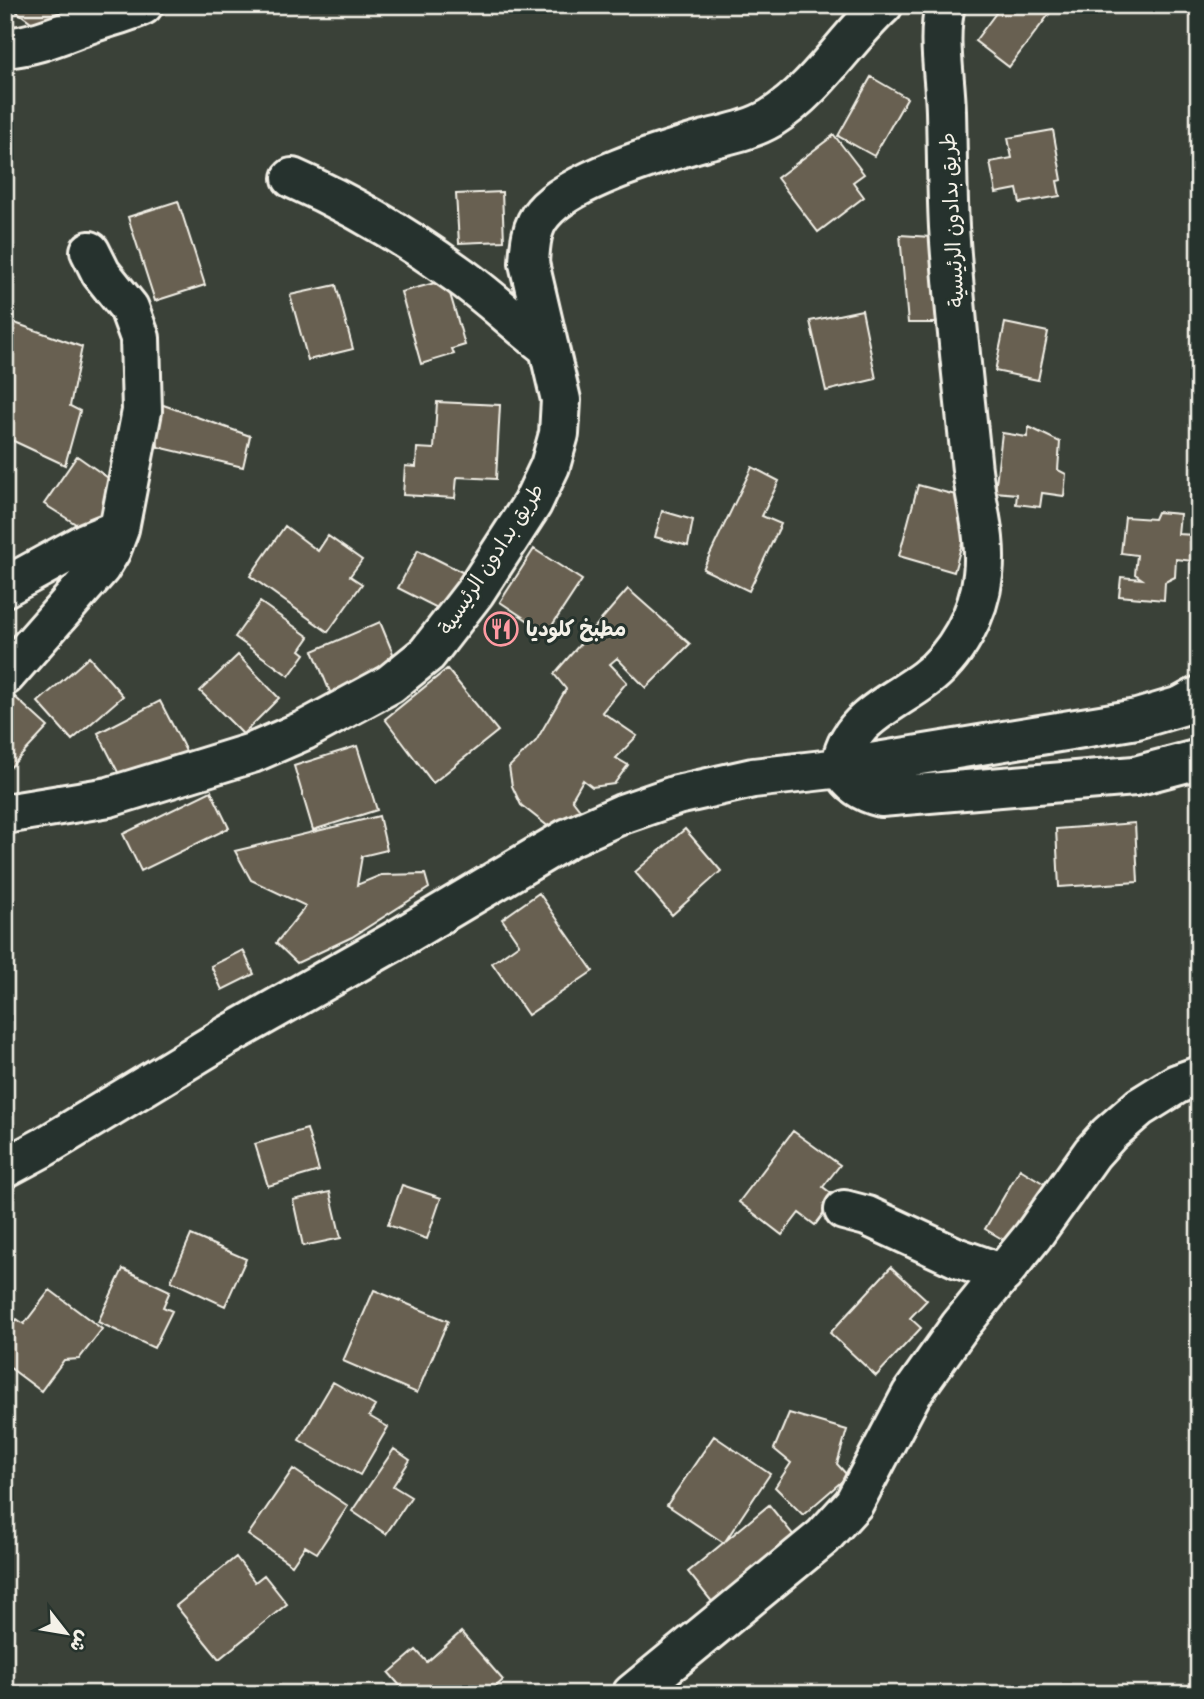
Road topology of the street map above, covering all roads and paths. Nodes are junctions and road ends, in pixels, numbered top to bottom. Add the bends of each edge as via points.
1 (143, 5) edge
2 (883, 5) edge
3 (945, 5) edge
4 (5, 48) edge
5 (292, 178) dead end
6 (90, 251) dead end
7 (549, 348) junction
8 (119, 529) junction
9 (5, 587) edge
10 (5, 676) edge
11 (1199, 696) edge
12 (1199, 759) edge
13 (842, 768) junction
14 (5, 814) edge
15 (1199, 1076) edge
16 (5, 1168) edge
17 (844, 1210) dead end
18 (1003, 1274) junction
19 (632, 1694) edge

1 - 4 street via 31,45
2 - 7 street, طريق بدادون الرئيسية via 812,84 769,119 602,176 572,189 541,214 529,263
3 - 13 street, طريق بدادون الرئيسية via 940,36 949,227 971,464 983,534 983,576 960,641 925,678 865,719 842,756
5 - 7 street via 363,213 419,248 477,288
6 - 8 street via 129,308 141,338 142,411
7 - 14 street, طريق بدادون الرئيسية via 561,400 559,434 550,466 532,504 475,592 427,654 390,684 252,753 109,797
8 - 9 street
8 - 10 street via 100,568
11 - 13 street via 1137,719
12 - 13 street via 1135,776 881,797 849,781
13 - 16 street via 753,778 677,795 568,838
15 - 18 street via 1140,1107 1109,1134
17 - 18 street
18 - 19 street via 911,1395 854,1503 823,1537

